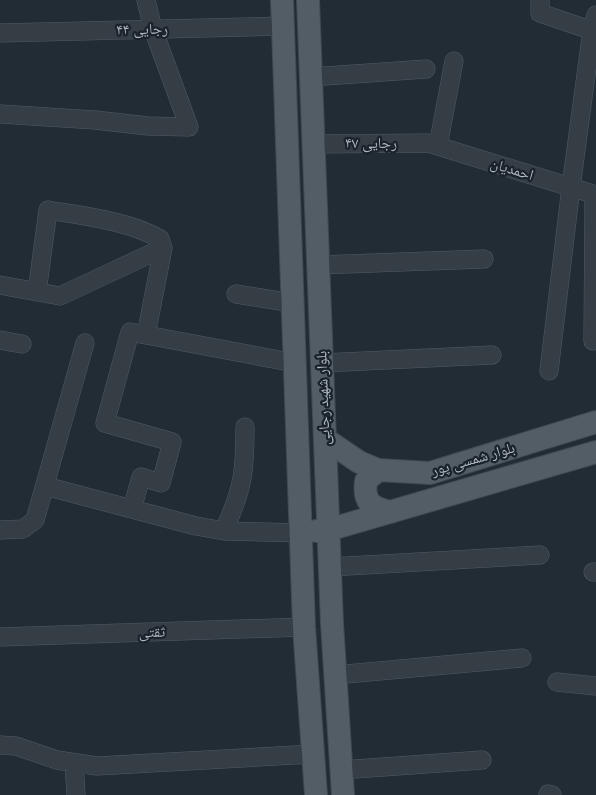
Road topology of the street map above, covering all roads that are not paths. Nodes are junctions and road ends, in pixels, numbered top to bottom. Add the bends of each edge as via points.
1 (146, 0) edge
2 (282, 0) edge
3 (308, 0) edge
4 (540, 6) edge
5 (283, 26) junction
6 (595, 26) edge
7 (154, 29) junction
8 (0, 33) edge
9 (454, 61) dead end
10 (426, 69) dead end
11 (311, 78) junction
12 (0, 114) edge
13 (314, 144) junction
14 (433, 144) junction
15 (570, 186) junction
16 (595, 195) edge
17 (595, 227) edge
18 (163, 248) junction
19 (484, 259) dead end
20 (318, 265) junction
21 (0, 286) edge
22 (37, 292) junction
23 (236, 294) dead end
24 (293, 303) junction
25 (138, 333) junction
26 (0, 340) edge
27 (593, 341) dead end
28 (85, 343) dead end
29 (22, 344) dead end
30 (492, 355) dead end
31 (295, 363) junction
32 (322, 363) junction
33 (550, 371) dead end
34 (596, 422) edge
35 (245, 427) dead end
36 (325, 440) junction
37 (596, 452) edge
38 (378, 470) junction
39 (45, 486) junction
40 (132, 509) junction
41 (392, 512) junction
42 (0, 530) edge
43 (328, 530) junction
44 (224, 531) junction
45 (300, 533) junction
46 (540, 555) dead end
47 (330, 566) junction
48 (304, 627) junction
49 (0, 637) edge
50 (522, 658) dead end
51 (335, 675) junction
52 (557, 682) dead end
53 (596, 686) edge
54 (0, 746) edge
55 (313, 754) junction
56 (482, 760) dead end
57 (74, 763) junction
58 (341, 770) junction
59 (76, 795) edge
60 (316, 795) edge
61 (343, 795) edge

1 - 7 street
2 - 5 main road, بلوار شهید رجایی
3 - 11 main road, بلوار شهید رجایی
4 - 6 street
5 - 7 street, رجایی ۴۴
5 - 24 main road, بلوار شهید رجایی
6 - 15 street
7 - 8 street, رجایی ۴۴
7 - 12 street via 189,127
9 - 14 street
10 - 11 street
11 - 13 main road, بلوار شهید رجایی
13 - 14 street, رجایی ۴۷
13 - 20 main road, بلوار شهید رجایی
14 - 15 street, احمدیان
15 - 16 street, احمدیان
15 - 33 street
16 - 17 street
17 - 27 street
18 - 22 street via 60,296
18 - 22 street via 160,238 130,226 48,210
18 - 25 street
19 - 20 street
20 - 32 main road, بلوار شهید رجایی
21 - 22 street
23 - 24 street
24 - 31 main road, بلوار شهید رجایی
25 - 31 street
25 - 40 street via 105,423 172,442 160,483 141,477
26 - 29 street
28 - 39 street
30 - 32 street
31 - 45 main road, بلوار شهید رجایی
32 - 36 main road, بلوار شهید رجایی
34 - 38 main road, بلوار شمسی پور via 430,473
35 - 44 street via 241,480
36 - 38 main road, بلوار شمسی پور
36 - 43 main road, بلوار شهید رجایی
37 - 41 main road, بلوار شمسی پور
38 - 41 main road via 366,482 365,490 369,502 378,509
39 - 40 street
39 - 42 street via 35,520 23,529
40 - 44 street
41 - 43 main road, بلوار شمسی پور
43 - 45 main road, بلوار شمسی پور
43 - 47 main road, بلوار شهید رجایی
44 - 45 street
45 - 48 main road, بلوار شهید رجایی
46 - 47 street
47 - 51 main road, بلوار شهید رجایی
48 - 49 street, ثقتی
48 - 55 main road, بلوار شهید رجایی
50 - 51 street
51 - 58 main road, بلوار شهید رجایی
52 - 53 street
54 - 57 street via 16,746
55 - 57 street via 97,766
55 - 60 main road, بلوار شهید رجایی
56 - 58 street
57 - 59 street
58 - 61 main road, بلوار شهید رجایی

